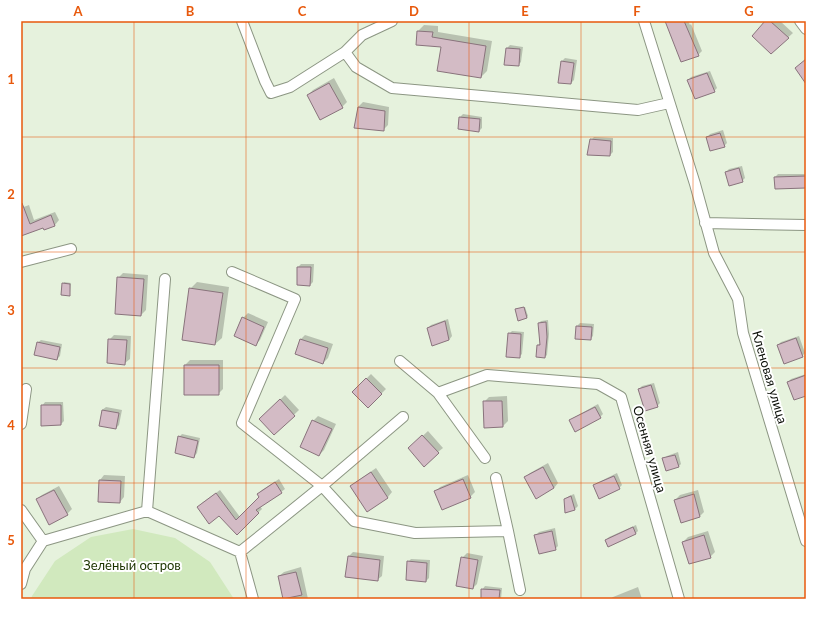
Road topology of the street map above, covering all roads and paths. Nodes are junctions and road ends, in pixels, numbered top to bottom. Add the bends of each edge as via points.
1 (242, 21) edge
2 (392, 21) edge
3 (644, 21) edge
4 (800, 21) edge
5 (806, 29) edge
6 (345, 52) junction
7 (669, 104) junction
8 (705, 223) junction
9 (806, 225) edge
10 (71, 249) dead end
11 (21, 262) edge
12 (232, 272) dead end
13 (165, 280) dead end
14 (400, 361) dead end
15 (26, 389) dead end
16 (438, 393) junction
17 (402, 417) dead end
18 (21, 424) edge
19 (485, 458) dead end
20 (496, 478) dead end
21 (322, 486) junction
22 (21, 510) edge
23 (147, 512) junction
24 (508, 531) junction
25 (43, 541) junction
26 (806, 541) edge
27 (240, 552) junction
28 (21, 584) edge
29 (520, 590) dead end
30 (253, 599) edge
31 (679, 599) edge

1 - 6 street via 271,93 290,87
2 - 6 street via 362,35
3 - 7 street, Кленовая улица
4 - 5 street
6 - 7 street via 356,67 392,88 638,110
7 - 8 street, Кленовая улица
8 - 9 street
8 - 26 street, Кленовая улица via 714,253 738,299 743,333
10 - 11 street
12 - 21 street via 295,299 242,423
13 - 23 street
14 - 16 street
15 - 18 street
16 - 19 street
16 - 31 street, Осенняя улица via 487,376 598,384 621,397
17 - 21 street
20 - 24 street
21 - 24 street via 354,521 415,533
21 - 27 street
22 - 25 street
23 - 25 street
23 - 27 street
24 - 29 street
25 - 28 street via 25,569
27 - 30 street

